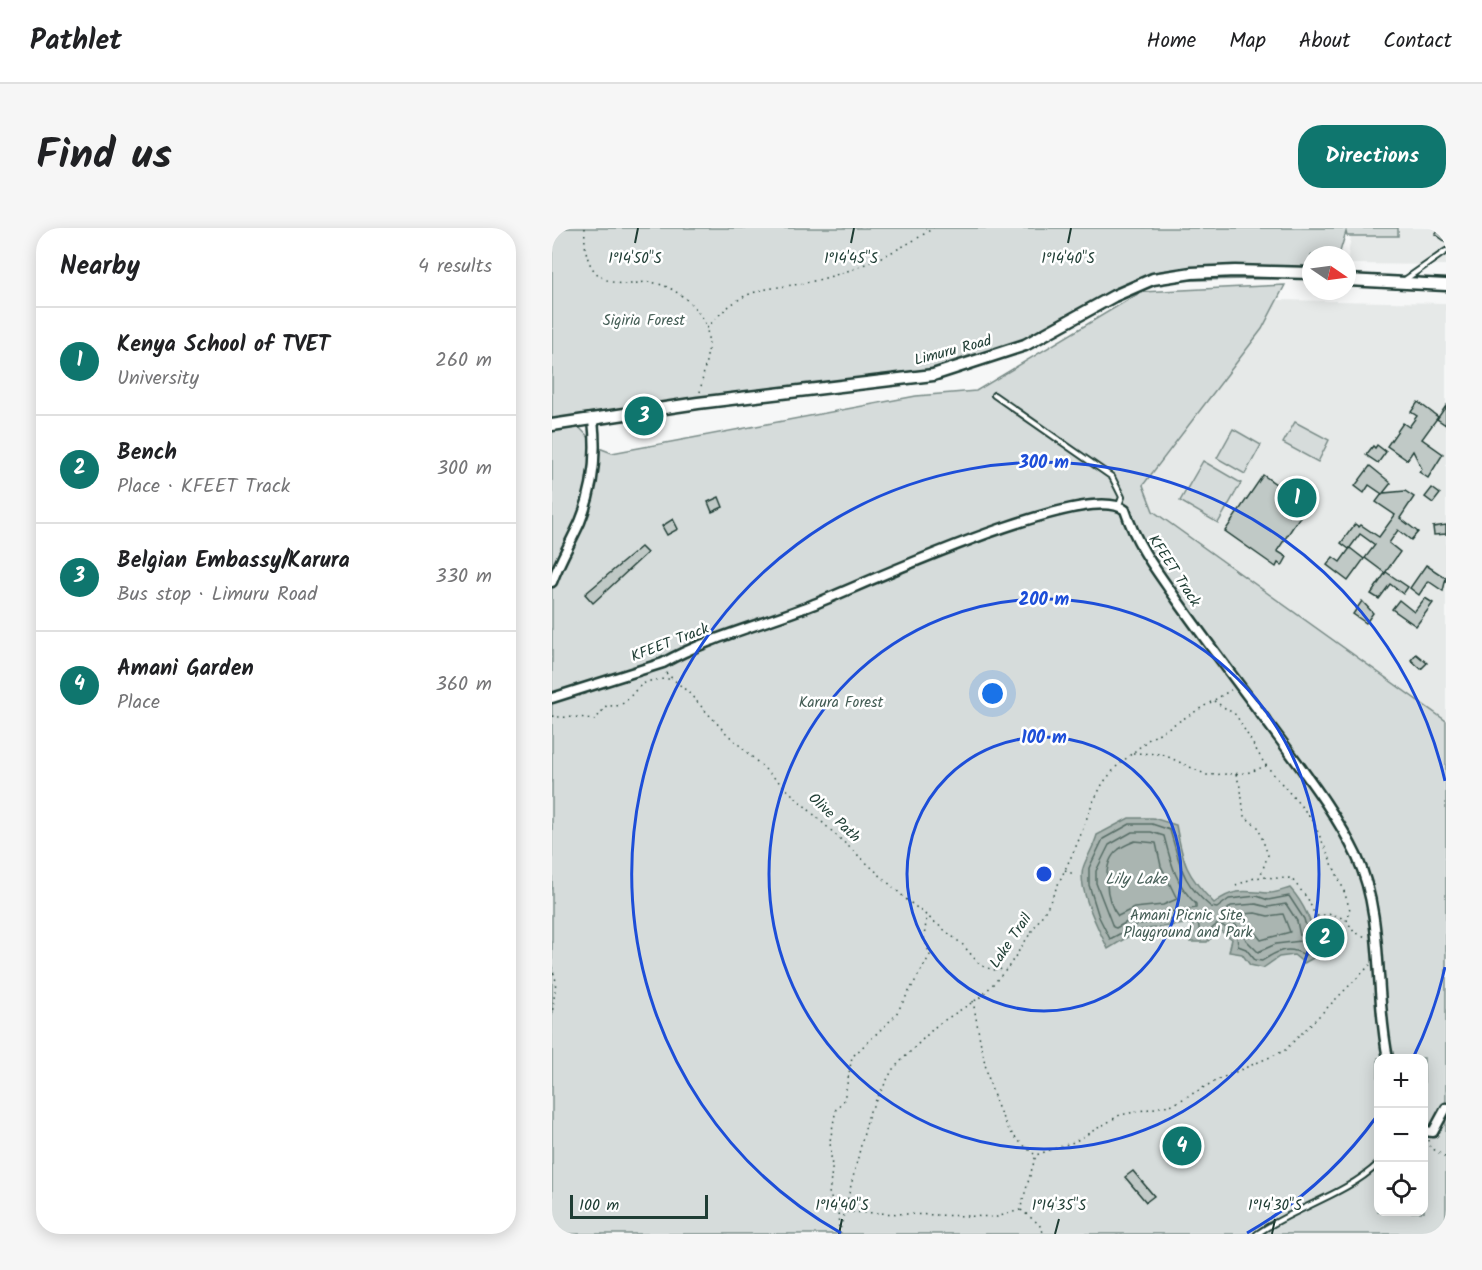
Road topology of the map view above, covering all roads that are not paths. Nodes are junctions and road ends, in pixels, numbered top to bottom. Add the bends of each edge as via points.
1 (1446, 251) edge
2 (1302, 275) edge
3 (1356, 276) edge
4 (1406, 279) junction
5 (1356, 280) edge
6 (1446, 280) edge
7 (1446, 285) edge
8 (994, 394) dead end
9 (593, 420) junction
10 (552, 425) edge
11 (1119, 506) junction
12 (552, 582) edge
13 (552, 698) edge
14 (1387, 1054) edge
15 (1446, 1108) edge
16 (1428, 1132) edge
17 (1374, 1168) edge
18 (1257, 1234) edge

1 - 4 lane
2 - 9 main road, Limuru Road via 1192,273 1152,279 1025,345 933,375 698,403
3 - 4 main road
4 - 6 main road
5 - 7 main road
8 - 11 lane via 1112,477 1122,496
9 - 10 main road, Limuru Road
9 - 12 street via 595,460 588,491 580,522
11 - 13 street, KFEET Track via 1108,503 1071,508 1002,527 656,664
11 - 14 street, KFEET Track via 1125,510 1144,553 1165,586 1302,769 1357,857 1366,883 1375,941
15 - 16 street via 1433,1132
17 - 18 lane via 1322,1201 1272,1223

